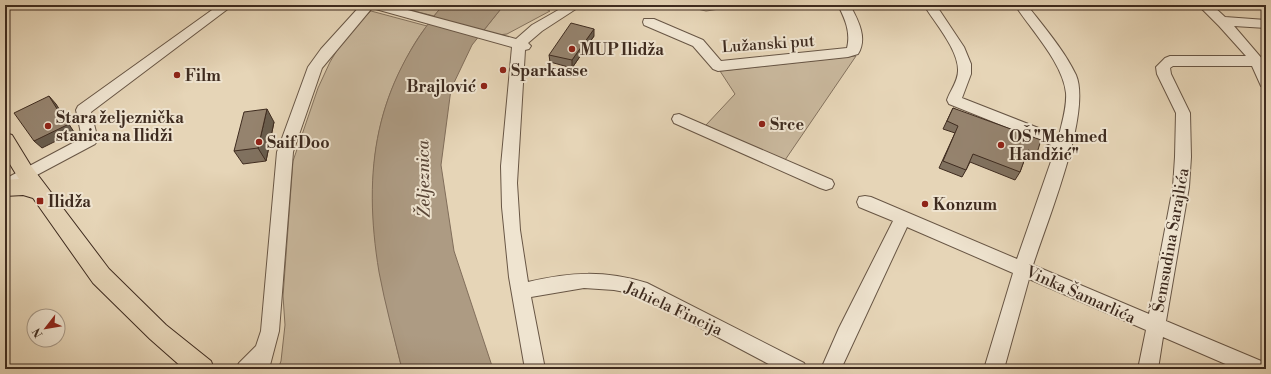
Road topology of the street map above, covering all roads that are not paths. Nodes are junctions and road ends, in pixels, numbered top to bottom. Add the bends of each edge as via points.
1 (228, 5) edge
2 (373, 5) edge
3 (576, 5) edge
4 (844, 5) edge
5 (930, 5) edge
6 (1021, 5) edge
7 (1204, 5) edge
8 (1222, 21) junction
9 (649, 22) dead end
10 (1266, 24) edge
11 (521, 49) junction
12 (1257, 61) junction
13 (1265, 80) edge
14 (679, 119) dead end
15 (5, 140) edge
16 (1065, 144) junction
17 (27, 174) junction
18 (826, 184) dead end
19 (5, 187) edge
20 (40, 193) junction
21 (865, 202) dead end
22 (903, 218) junction
23 (1023, 268) junction
24 (521, 292) junction
25 (1155, 326) junction
26 (261, 360) edge
27 (198, 368) edge
28 (246, 369) edge
29 (535, 369) edge
30 (797, 369) edge
31 (831, 369) edge
32 (994, 369) edge
33 (1148, 369) edge
34 (1259, 369) edge

1 - 17 street via 83,110 90,140
2 - 11 street via 492,38
2 - 26 street via 331,46 315,67 285,152 270,331
3 - 11 street via 536,28
4 - 9 street, Lužanski put via 854,26 856,42 853,51 843,55 718,66 698,43
5 - 16 street via 965,66 954,100
6 - 16 street via 1058,56 1069,76 1073,104
7 - 8 street
8 - 10 street
8 - 12 street
11 - 24 street via 509,182
12 - 13 street
12 - 25 street, Šemsudina Sarajlića via 1170,61 1163,67 1183,113 1184,157 1181,187
14 - 18 street
15 - 17 main road
16 - 23 street
17 - 19 street
17 - 20 main road
19 - 20 main road via 31,188
20 - 27 main road via 101,276
21 - 22 street, Vinka Šamarlića
22 - 23 street, Vinka Šamarlića
22 - 31 street
23 - 25 street, Vinka Šamarlića
23 - 32 street
24 - 29 street
24 - 30 street, Jahiela Fincija via 574,280 592,279 626,283 647,291
25 - 33 street, Šemsudina Sarajlića
25 - 34 street, Vinka Šamarlića
26 - 28 street

